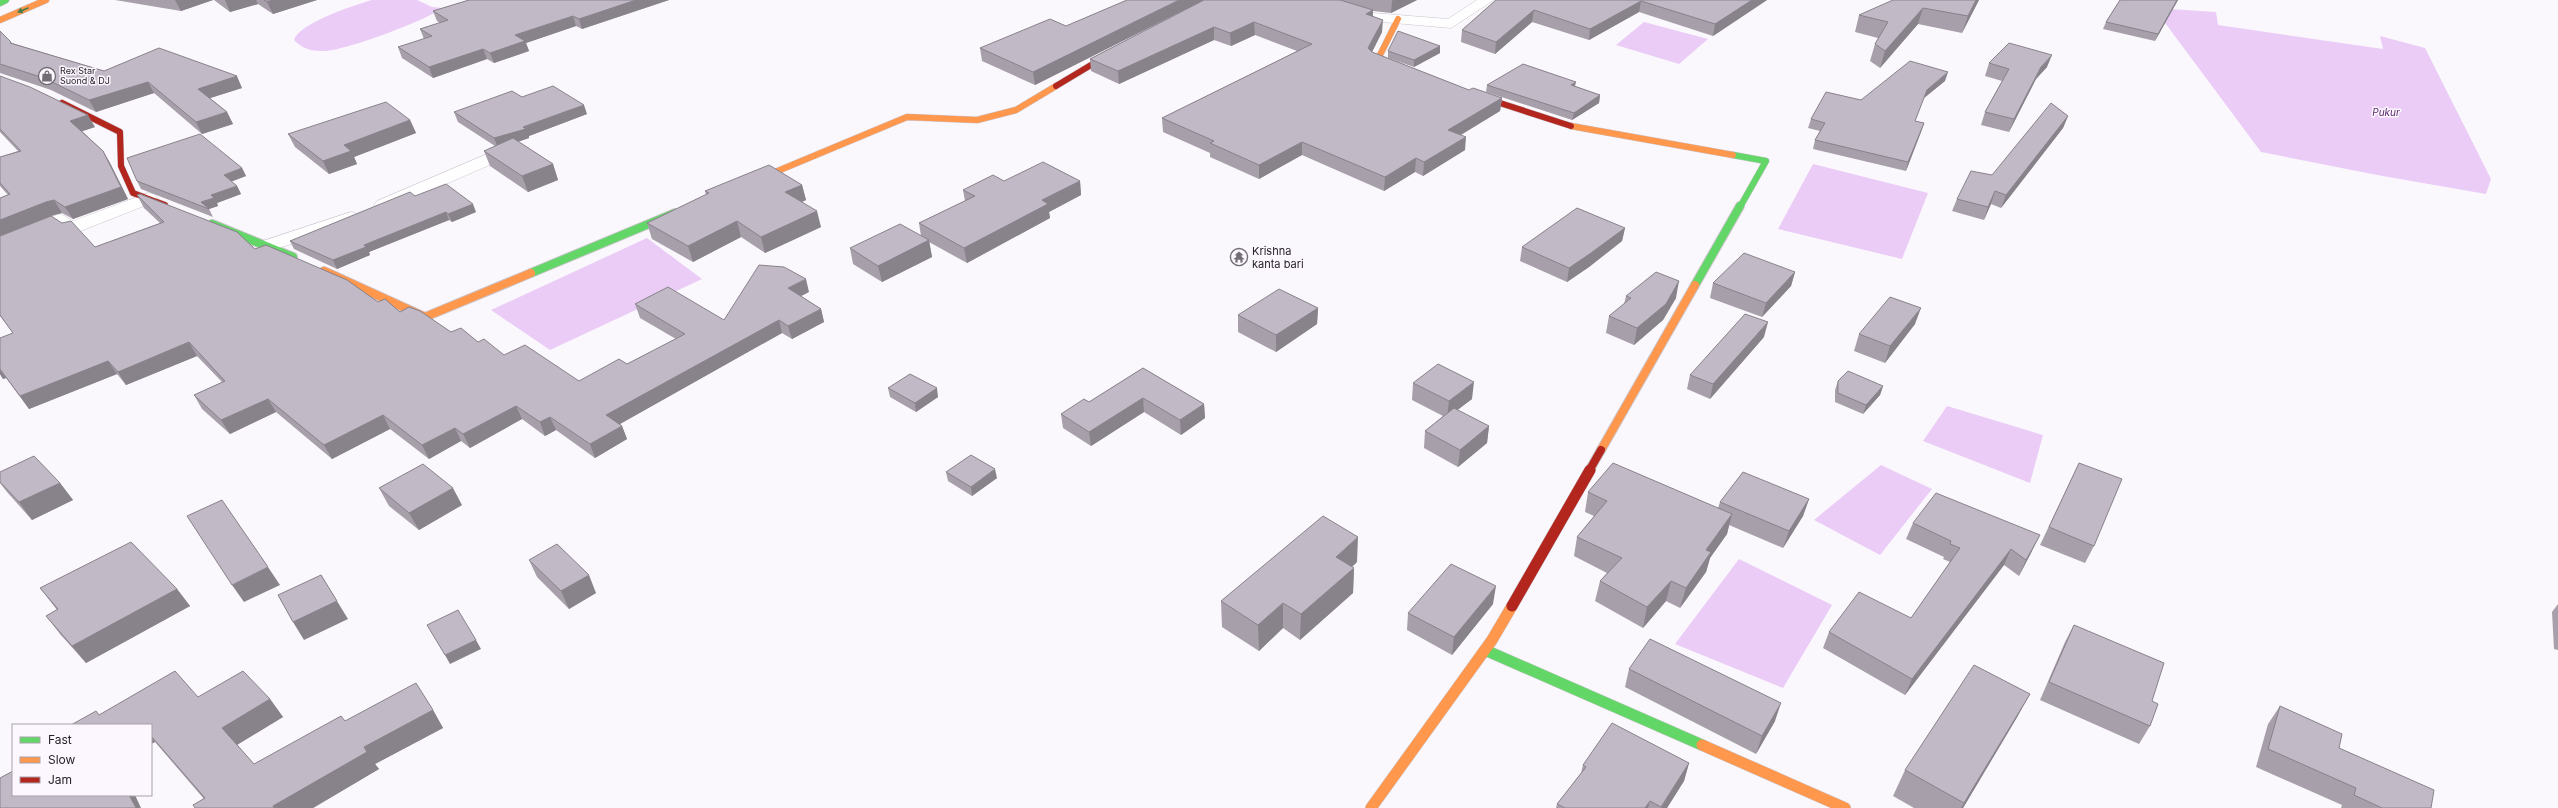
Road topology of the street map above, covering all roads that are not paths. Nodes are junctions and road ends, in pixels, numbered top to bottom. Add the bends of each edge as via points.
1 (6, 0) edge
2 (46, 0) edge
3 (1321, 0) edge
4 (1487, 0) edge
5 (0, 2) edge
6 (1398, 19) junction
7 (0, 20) edge
8 (1125, 46) edge
9 (1408, 72) edge
10 (1460, 90) edge
11 (51, 98) edge
12 (513, 148) edge
13 (739, 187) edge
14 (148, 198) junction
15 (688, 208) edge
16 (176, 210) edge
17 (204, 221) edge
18 (0, 245) edge
19 (267, 246) junction
20 (302, 262) edge
21 (316, 268) edge
22 (1485, 650) junction
23 (1371, 808) edge
24 (1845, 808) edge

1 - 5 main road
2 -> 7 main road
3 - 6 street via 1371,17
4 - 6 street via 1451,24
6 - 9 main road via 1377,61
8 - 13 main road via 1016,110 977,120 907,117
10 - 22 main road via 1559,124 1766,160
11 - 14 main road via 120,132 121,166 133,193
12 - 19 street via 359,215
14 - 16 main road
14 - 18 street via 71,228 61,220
15 - 21 main road via 425,317
17 - 19 main road
19 - 20 main road
22 - 23 main road
22 - 24 main road

